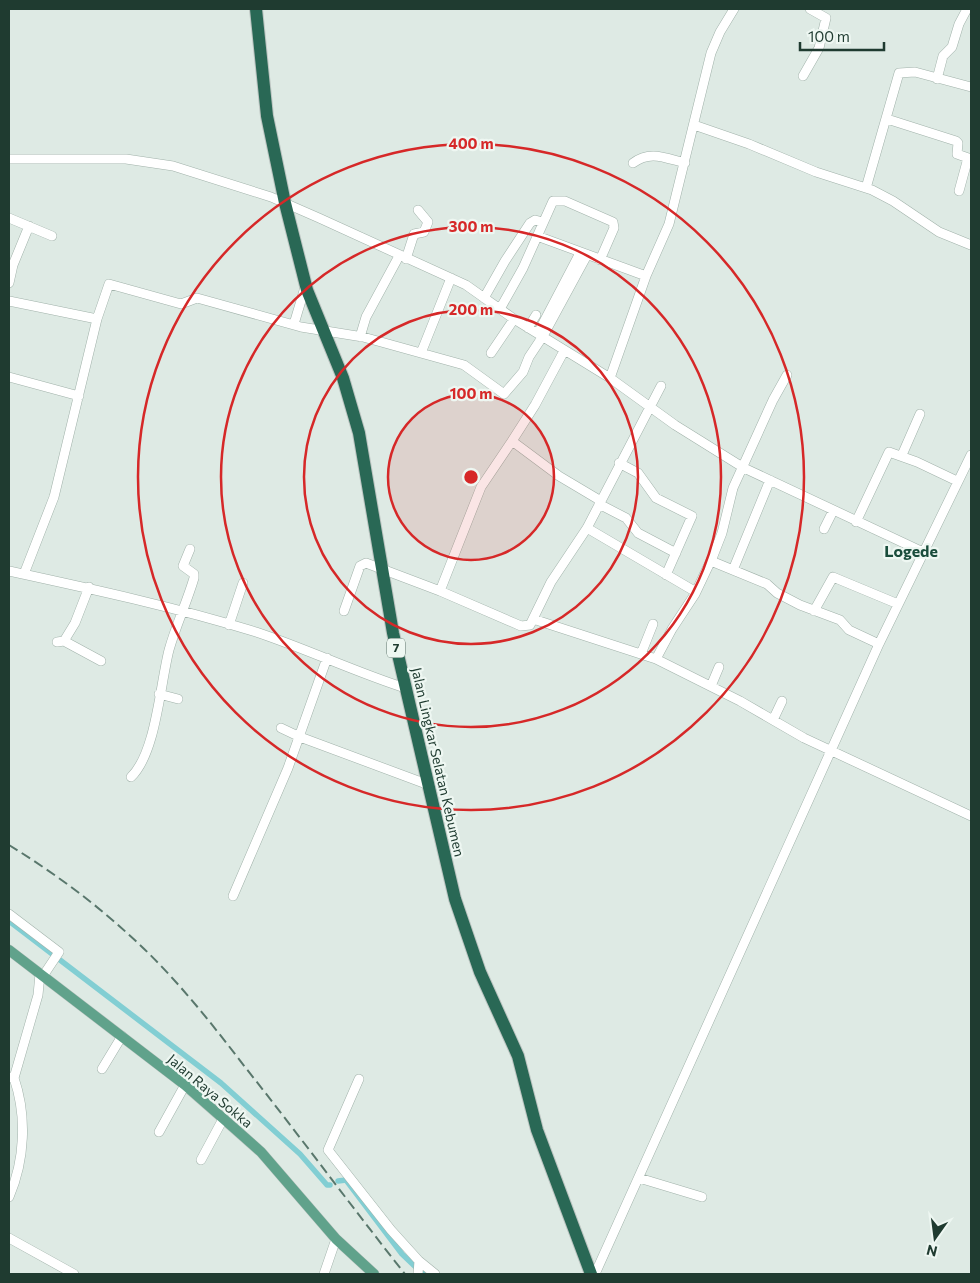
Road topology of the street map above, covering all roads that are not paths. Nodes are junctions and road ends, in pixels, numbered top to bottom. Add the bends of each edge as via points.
1 (256, 9) edge
2 (734, 9) edge
3 (810, 9) edge
4 (966, 9) edge
5 (802, 76) dead end
6 (937, 79) junction
7 (971, 87) edge
8 (887, 119) junction
9 (694, 125) junction
10 (970, 158) edge
11 (9, 159) edge
12 (633, 163) dead end
13 (684, 163) junction
14 (866, 188) junction
15 (959, 191) dead end
16 (285, 204) junction
17 (418, 210) dead end
18 (9, 218) edge
19 (543, 222) junction
20 (29, 226) junction
21 (52, 236) dead end
22 (537, 236) junction
23 (971, 245) edge
24 (583, 254) junction
25 (403, 258) junction
26 (600, 260) junction
27 (13, 265) junction
28 (24, 268) dead end
29 (646, 276) junction
30 (451, 278) junction
31 (9, 283) edge
32 (306, 284) junction
33 (484, 298) junction
34 (9, 301) edge
35 (500, 309) junction
36 (536, 315) dead end
37 (97, 319) junction
38 (514, 319) junction
39 (294, 324) junction
40 (528, 328) junction
41 (322, 330) junction
42 (540, 335) junction
43 (360, 337) junction
44 (564, 351) junction
45 (421, 353) junction
46 (491, 353) dead end
47 (787, 375) dead end
48 (9, 377) edge
49 (610, 378) junction
50 (661, 386) dead end
51 (79, 396) junction
52 (650, 407) junction
53 (920, 414) dead end
54 (512, 441) junction
55 (902, 455) junction
56 (971, 455) edge
57 (619, 463) junction
58 (744, 468) junction
59 (770, 480) junction
60 (957, 481) junction
61 (600, 502) junction
62 (833, 511) junction
63 (856, 522) junction
64 (587, 528) junction
65 (824, 529) dead end
66 (190, 549) dead end
67 (676, 552) junction
68 (923, 552) junction
69 (711, 561) junction
70 (382, 570) junction
71 (733, 570) junction
72 (9, 571) edge
73 (24, 574) junction
74 (666, 575) junction
75 (243, 584) dead end
76 (89, 587) junction
77 (440, 591) junction
78 (696, 592) junction
79 (898, 604) junction
80 (183, 611) junction
81 (344, 611) dead end
82 (814, 611) junction
83 (533, 620) junction
84 (653, 624) dead end
85 (229, 625) junction
86 (879, 644) junction
87 (641, 654) junction
88 (327, 658) junction
89 (656, 660) junction
90 (101, 661) dead end
91 (719, 667) dead end
92 (711, 686) junction
93 (405, 688) junction
94 (159, 694) junction
95 (178, 699) dead end
96 (782, 700) dead end
97 (773, 720) junction
98 (281, 728) dead end
99 (300, 737) junction
100 (832, 750) junction
101 (131, 777) dead end
102 (429, 785) junction
103 (971, 816) edge
104 (233, 896) dead end
105 (9, 914) edge
106 (9, 950) edge
107 (42, 975) junction
108 (122, 1036) junction
109 (102, 1069) dead end
110 (11, 1077) edge
111 (359, 1079) dead end
112 (185, 1085) junction
113 (223, 1119) junction
114 (159, 1132) dead end
115 (201, 1160) dead end
116 (639, 1178) junction
117 (9, 1197) edge
118 (702, 1198) dead end
119 (9, 1238) edge
120 (336, 1239) junction
121 (417, 1267) edge
122 (369, 1272) edge
123 (74, 1274) edge
124 (324, 1274) edge
125 (435, 1274) edge
126 (591, 1274) edge
127 (595, 1274) edge

1 - 16 highway, Jalan Lingkar Selatan Kebumen / 7 via 267,116
2 - 9 street via 711,53
3 - 5 street via 826,18 819,48
4 - 6 street via 952,47 943,56
6 - 7 street
6 - 8 street via 915,72 899,73
8 - 10 street via 956,141 957,154
8 - 14 street
9 - 13 street
9 - 14 street
10 - 15 street
11 - 16 street via 126,159 173,166
12 - 13 street via 648,155
13 - 29 street via 667,229
14 - 23 street via 886,197 939,232
16 - 25 street
16 - 32 highway, Jalan Lingkar Selatan Kebumen / 7
17 - 25 street via 428,222 425,231 414,234
18 - 20 street
19 - 22 street
19 - 26 street via 553,201 558,199 613,222 613,230
19 - 33 street via 535,220 530,223
20 - 21 street
20 - 27 street
22 - 24 street
22 - 35 street
24 - 26 street
24 - 42 street
25 - 30 street
25 - 43 street via 366,317
26 - 29 street
27 - 28 street
27 - 31 street
29 - 49 street
30 - 33 street
30 - 45 street
32 - 39 street
32 - 41 highway, Jalan Lingkar Selatan Kebumen / 7
33 - 35 street
34 - 37 street
35 - 38 street
36 - 40 street
37 - 39 street via 109,284 180,304 197,298
37 - 51 street
38 - 40 street
38 - 46 street
39 - 41 street
40 - 42 street
41 - 43 street
41 - 70 highway, Jalan Lingkar Selatan Kebumen / 7 via 343,378 358,428
42 - 44 street
42 - 45 street via 523,372 505,394 464,365
43 - 45 street
44 - 49 street
44 - 54 street
47 - 58 street
48 - 51 street
49 - 52 street
50 - 52 street
51 - 73 street via 55,494
52 - 57 street
52 - 58 street
53 - 55 street
54 - 61 street
54 - 77 street via 481,488
55 - 60 street
55 - 63 street via 888,453
56 - 60 street
57 - 61 street
57 - 67 street via 638,473 656,498 692,516
58 - 59 street
58 - 69 street via 733,488
59 - 62 street
59 - 71 street
60 - 68 street
61 - 64 street
61 - 67 street via 626,518 638,533
62 - 63 street
62 - 65 street
63 - 68 street
64 - 74 street
64 - 83 street via 551,582
66 - 80 street via 183,566 195,576
67 - 74 street
68 - 79 street
69 - 71 street
69 - 78 street
70 - 77 street
70 - 81 street via 362,564
70 - 93 highway, Jalan Lingkar Selatan Kebumen / 7
71 - 82 street via 767,584 777,593
72 - 73 street
73 - 76 street
74 - 78 street
75 - 85 street
76 - 80 street
76 - 90 street via 75,623 61,642
77 - 83 street via 521,626 528,627
78 - 89 street
79 - 82 street via 832,577
79 - 86 street
80 - 85 street
80 - 94 street via 169,649
82 - 86 street via 840,620 849,630
83 - 87 street
84 - 87 street
85 - 88 street
86 - 100 street
87 - 89 street
88 - 93 street
88 - 99 street
89 - 92 street
91 - 92 street
92 - 97 street
93 - 102 highway, Jalan Lingkar Selatan Kebumen / 7
94 - 95 street
94 - 101 street via 148,750 143,763
96 - 97 street
97 - 100 street
98 - 99 street
99 - 102 street
99 - 104 street
100 - 103 street
100 - 116 street
102 - 126 highway, Jalan Lingkar Selatan Kebumen / 7 via 466,934 518,1056 537,1130
105 - 107 street via 58,951
106 - 107 main road, Jalan Raya Sokka
107 - 108 main road, Jalan Raya Sokka
107 - 110 street
108 - 109 street
108 - 112 main road, Jalan Raya Sokka
110 - 117 street via 23,1123 22,1142
111 - 121 street via 328,1150
112 - 113 main road, Jalan Raya Sokka
112 - 114 street
113 - 115 street
113 - 120 main road, Jalan Raya Sokka via 261,1152
116 - 118 street
116 - 127 street
119 - 123 street
120 - 122 main road, Jalan Raya Sokka
120 - 124 street
121 - 125 street

